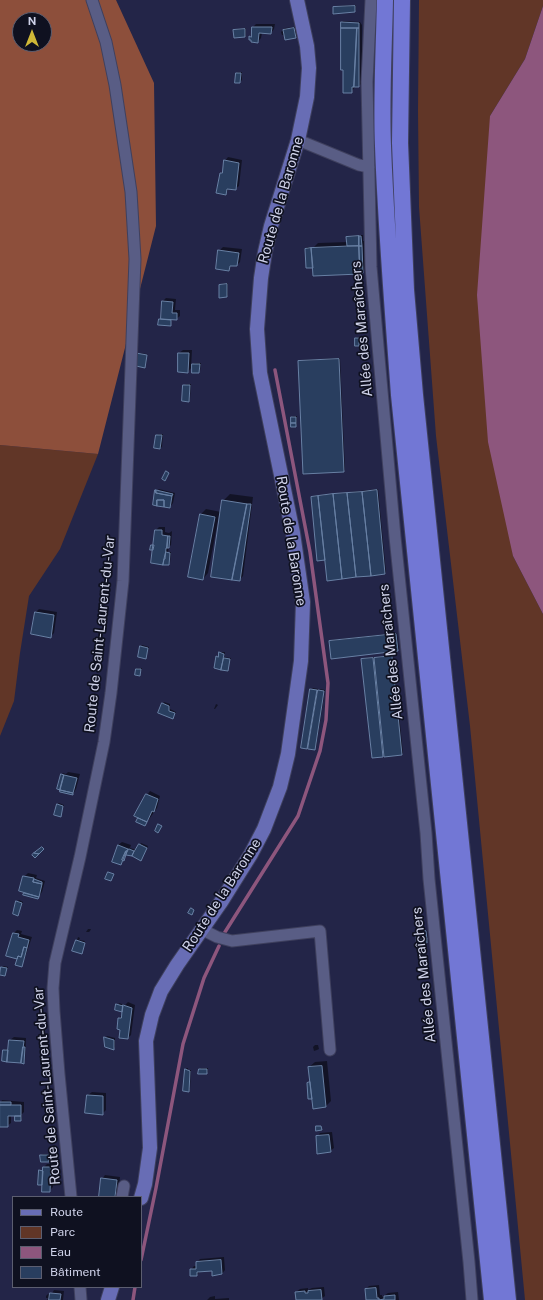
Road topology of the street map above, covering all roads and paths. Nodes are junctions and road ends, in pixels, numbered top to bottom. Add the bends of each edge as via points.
1 (92, 0) edge
2 (297, 0) edge
3 (371, 0) edge
4 (385, 0) edge
5 (402, 0) edge
6 (298, 140) junction
7 (369, 167) junction
8 (202, 929) junction
9 (330, 1050) dead end
10 (71, 1196) edge
11 (142, 1196) edge
12 (80, 1288) edge
13 (112, 1288) edge
14 (80, 1300) edge
15 (108, 1300) edge
16 (472, 1300) edge
17 (492, 1300) edge
18 (508, 1300) edge

1 - 10 street, Route de Saint-Laurent-du-Var via 106,42 115,85 131,192 134,273 123,581 111,694 98,773 55,964 53,988
2 - 6 main road, Route de la Baronne via 309,68 307,97
3 - 7 street, Allée des Maraîchers via 368,82
4 - 17 highway via 383,144 390,281
5 - 18 highway via 400,143 406,290
6 - 7 street via 358,165
6 - 8 main road, Route de la Baronne via 265,252 257,330 260,373 293,532 302,602 301,661 288,754 280,787 251,854
7 - 16 street, Allée des Maraîchers via 371,267 395,537
8 - 9 street via 232,941 320,931
8 - 11 main road, Route de la Baronne via 161,991 146,1041 150,1148
12 - 14 street
13 - 15 main road

